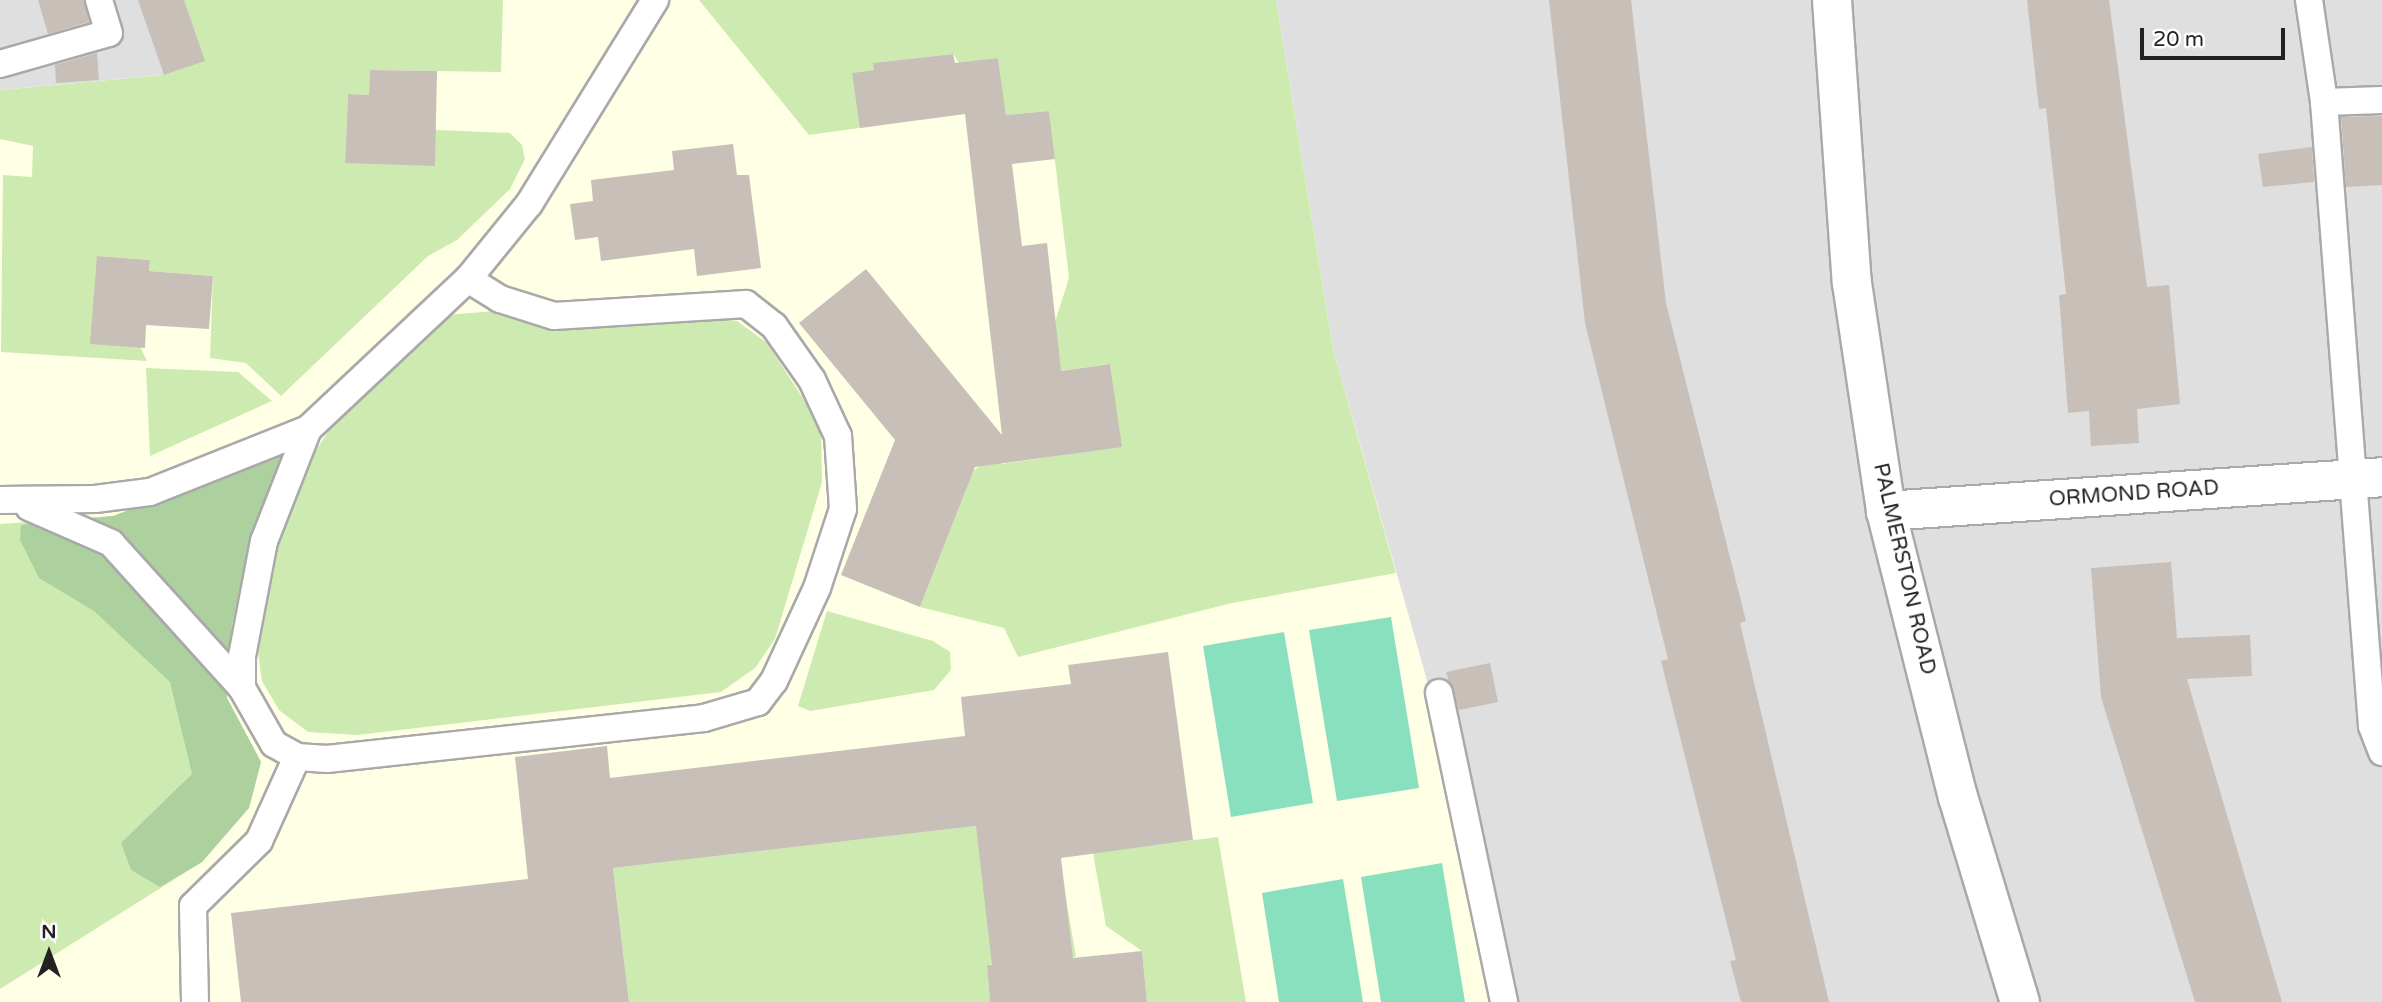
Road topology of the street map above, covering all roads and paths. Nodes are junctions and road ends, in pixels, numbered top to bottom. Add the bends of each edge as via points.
1 (99, 0) edge
2 (655, 0) edge
3 (1832, 0) edge
4 (2309, 0) edge
5 (0, 64) edge
6 (2382, 100) edge
7 (2324, 102) junction
8 (468, 279) junction
9 (308, 429) junction
10 (2366, 478) edge
11 (7, 501) edge
12 (1886, 511) junction
13 (242, 688) junction
14 (1439, 694) dead end
15 (2382, 752) edge
16 (297, 757) junction
17 (195, 1002) edge
18 (1504, 1002) edge
19 (2020, 1002) edge

1 - 5 lane via 109,33
2 - 8 lane via 529,204
3 - 12 street, PALMERSTON ROAD via 1852,283
4 - 7 lane
6 - 7 lane
7 - 10 lane
8 - 9 lane
8 - 16 lane via 500,299 554,316 746,304 774,326 812,380 838,436 842,509 817,588 774,681 758,702 704,718 327,759
9 - 11 lane via 150,492
9 - 13 lane via 264,541 248,607
10 - 12 street, ORMOND ROAD
10 - 15 lane via 2372,726
11 - 13 lane via 111,543
12 - 19 street, PALMERSTON ROAD via 1958,797
13 - 16 lane via 274,744
14 - 18 lane
16 - 17 lane via 259,841 192,906

